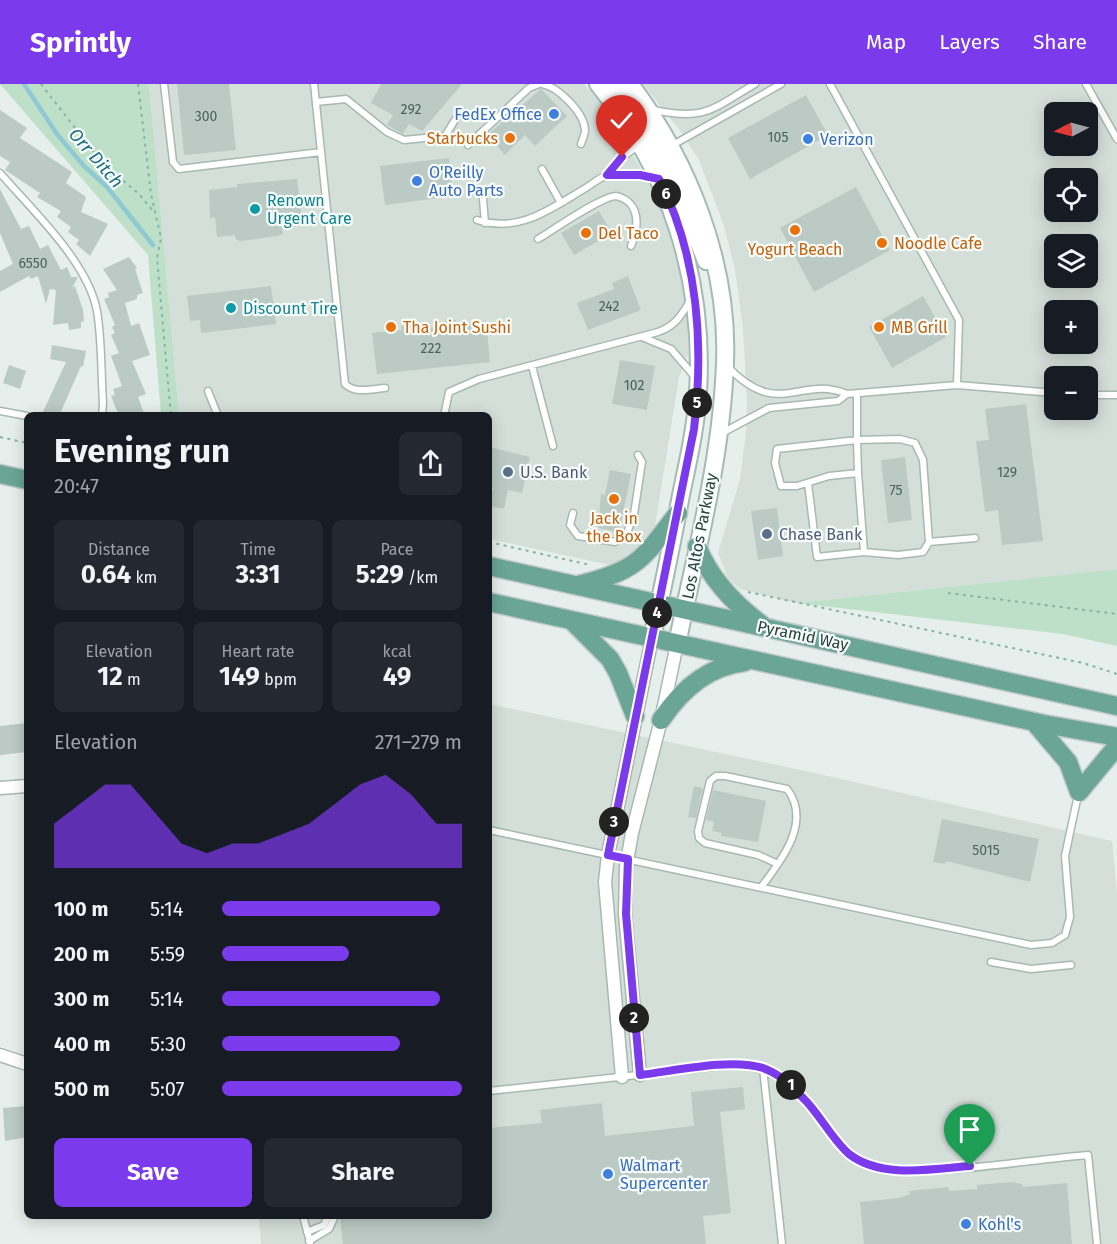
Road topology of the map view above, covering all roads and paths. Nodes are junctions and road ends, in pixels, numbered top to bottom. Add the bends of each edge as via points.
1 (41, 84) edge
2 (138, 84) edge
3 (164, 84) edge
4 (314, 84) edge
5 (540, 84) edge
6 (598, 84) edge
7 (613, 84) edge
8 (630, 84) edge
9 (755, 84) edge
10 (781, 84) edge
11 (830, 84) edge
12 (1086, 84) edge
13 (316, 102) junction
14 (648, 109) junction
15 (455, 120) dead end
16 (1117, 139) edge
17 (581, 144) dead end
18 (468, 145) dead end
19 (640, 145) junction
20 (671, 146) junction
21 (321, 152) junction
22 (542, 169) dead end
23 (0, 173) edge
24 (607, 175) junction
25 (659, 179) junction
26 (483, 199) dead end
27 (561, 203) junction
28 (155, 214) junction
29 (477, 220) dead end
30 (485, 223) junction
31 (538, 239) dead end
32 (631, 246) dead end
33 (717, 277) junction
34 (694, 296) junction
35 (642, 336) junction
36 (725, 364) junction
37 (532, 366) junction
38 (699, 382) junction
39 (957, 385) junction
40 (385, 388) dead end
41 (208, 391) dead end
42 (1044, 392) edge
43 (857, 393) junction
44 (847, 394) junction
45 (1098, 395) edge
46 (1117, 395) edge
47 (0, 411) edge
48 (102, 412) edge
49 (171, 412) edge
50 (216, 412) edge
51 (445, 412) edge
52 (24, 415) edge
53 (0, 437) edge
54 (717, 438) junction
55 (857, 440) junction
56 (24, 442) edge
57 (553, 446) dead end
58 (638, 455) dead end
59 (858, 473) junction
60 (0, 474) edge
61 (24, 479) edge
62 (808, 483) junction
63 (573, 513) dead end
64 (678, 513) junction
65 (975, 538) dead end
66 (929, 542) junction
67 (492, 543) edge
68 (697, 546) junction
69 (864, 552) junction
70 (596, 565) dead end
71 (492, 567) edge
72 (575, 586) junction
73 (748, 592) dead end
74 (948, 593) dead end
75 (492, 603) edge
76 (659, 605) junction
77 (684, 611) junction
78 (1117, 614) edge
79 (571, 620) junction
80 (765, 627) junction
81 (652, 638) junction
82 (677, 644) junction
83 (757, 661) junction
84 (1117, 674) edge
85 (1117, 706) edge
86 (635, 716) junction
87 (661, 720) junction
88 (1034, 722) junction
89 (1117, 737) edge
90 (1117, 746) edge
91 (24, 786) edge
92 (0, 788) edge
93 (1079, 792) junction
94 (492, 831) edge
95 (608, 855) junction
96 (628, 859) junction
97 (778, 864) junction
98 (762, 886) junction
99 (991, 962) dead end
100 (1071, 965) dead end
101 (0, 1055) edge
102 (24, 1063) edge
103 (763, 1068) junction
104 (640, 1075) junction
105 (622, 1077) junction
106 (492, 1091) edge
107 (304, 1219) edge
108 (327, 1219) edge
109 (334, 1219) edge
110 (307, 1232) junction
111 (310, 1242) edge
112 (782, 1244) edge
113 (1097, 1244) edge

1 - 28 path via 104,164 139,194
2 - 28 path
3 - 21 lane via 173,162 179,169
4 - 13 lane
5 - 17 lane via 550,86 581,116 585,131
5 - 18 lane via 529,88
6 - 19 main road, Los Altos Parkway
7 - 20 main road via 649,133
8 - 14 main road, Los Altos Parkway
9 - 14 lane via 703,114 675,115
10 - 20 lane
11 - 39 lane via 959,320
12 - 16 lane
13 - 15 lane via 346,99 387,132 404,140 445,136
13 - 21 lane
14 - 20 main road, Los Altos Parkway
19 - 24 lane via 616,162
19 - 25 main road, Los Altos Parkway
19 - 33 main road via 659,152 668,165 703,257
20 - 33 main road, Los Altos Parkway via 703,222
21 - 40 lane via 345,384 359,390
22 - 27 lane
23 - 48 lane via 85,278 97,310
24 - 25 lane
24 - 27 lane
25 - 34 main road, Los Altos Parkway via 678,225
26 - 30 lane
27 - 30 lane via 512,225
28 - 49 path via 161,238 157,258
29 - 30 lane
31 - 32 lane via 604,199 618,196 630,202 636,214 636,234
33 - 36 main road, Los Altos Parkway
34 - 35 lane via 670,328
34 - 38 main road, Los Altos Parkway
35 - 37 lane
35 - 38 lane via 671,349
36 - 44 lane via 765,393 835,389
36 - 54 main road, Los Altos Parkway
37 - 51 lane via 479,378 449,392
37 - 57 lane
38 - 64 main road, Los Altos Parkway
39 - 42 lane
39 - 43 lane
41 - 50 lane
43 - 44 lane
43 - 55 lane
44 - 54 lane via 838,401 769,408
45 - 46 lane
47 - 52 lane
53 - 56 path
54 - 68 main road, Los Altos Parkway
55 - 59 lane
55 - 62 lane via 777,449 775,463 781,486
55 - 66 lane via 900,439 915,443 923,460
58 - 63 lane via 642,462 627,533 615,542 578,536 570,525
59 - 62 lane
59 - 69 lane
60 - 61 main road
62 - 69 lane via 817,557
64 - 72 main road via 636,563 624,571
64 - 76 main road, Los Altos Parkway
65 - 66 lane
66 - 69 lane via 923,552
67 - 70 path
68 - 77 main road, Los Altos Parkway
68 - 80 main road via 719,586
71 - 72 main road, Pyramid Way
72 - 76 main road, Pyramid Way
73 - 84 path via 1083,663
74 - 78 path
75 - 79 main road
76 - 77 main road, Pyramid Way
76 - 81 main road, Los Altos Parkway
77 - 80 main road, Pyramid Way
77 - 82 main road, Los Altos Parkway
79 - 81 main road
79 - 86 main road via 610,659
80 - 85 main road, Pyramid Way
81 - 82 main road
81 - 86 street, Los Altos Parkway
82 - 83 main road
82 - 87 street, Los Altos Parkway
83 - 87 main road via 719,667 705,675 671,705
83 - 88 main road
86 - 95 street, Los Altos Parkway
87 - 96 street, Los Altos Parkway
88 - 89 main road
88 - 93 main road via 1068,762
90 - 93 main road
91 - 92 street
93 - 98 lane via 1065,856 1070,917 1065,935 1052,943 1031,945 999,939
94 - 95 lane
95 - 96 lane
95 - 105 street, Los Altos Parkway via 607,912
96 - 98 lane
96 - 104 street, Los Altos Parkway via 626,914
97 - 97 lane via 789,848 798,809 787,789 716,776 710,781 699,838
97 - 98 lane
99 - 100 lane via 1031,969
101 - 102 street
103 - 104 lane via 738,1064
103 - 112 lane
103 - 113 lane via 786,1080 850,1154 885,1168 929,1170 1088,1155
104 - 105 lane
105 - 106 lane
107 - 110 lane
108 - 110 lane via 324,1225
109 - 111 lane via 329,1228
110 - 111 lane

